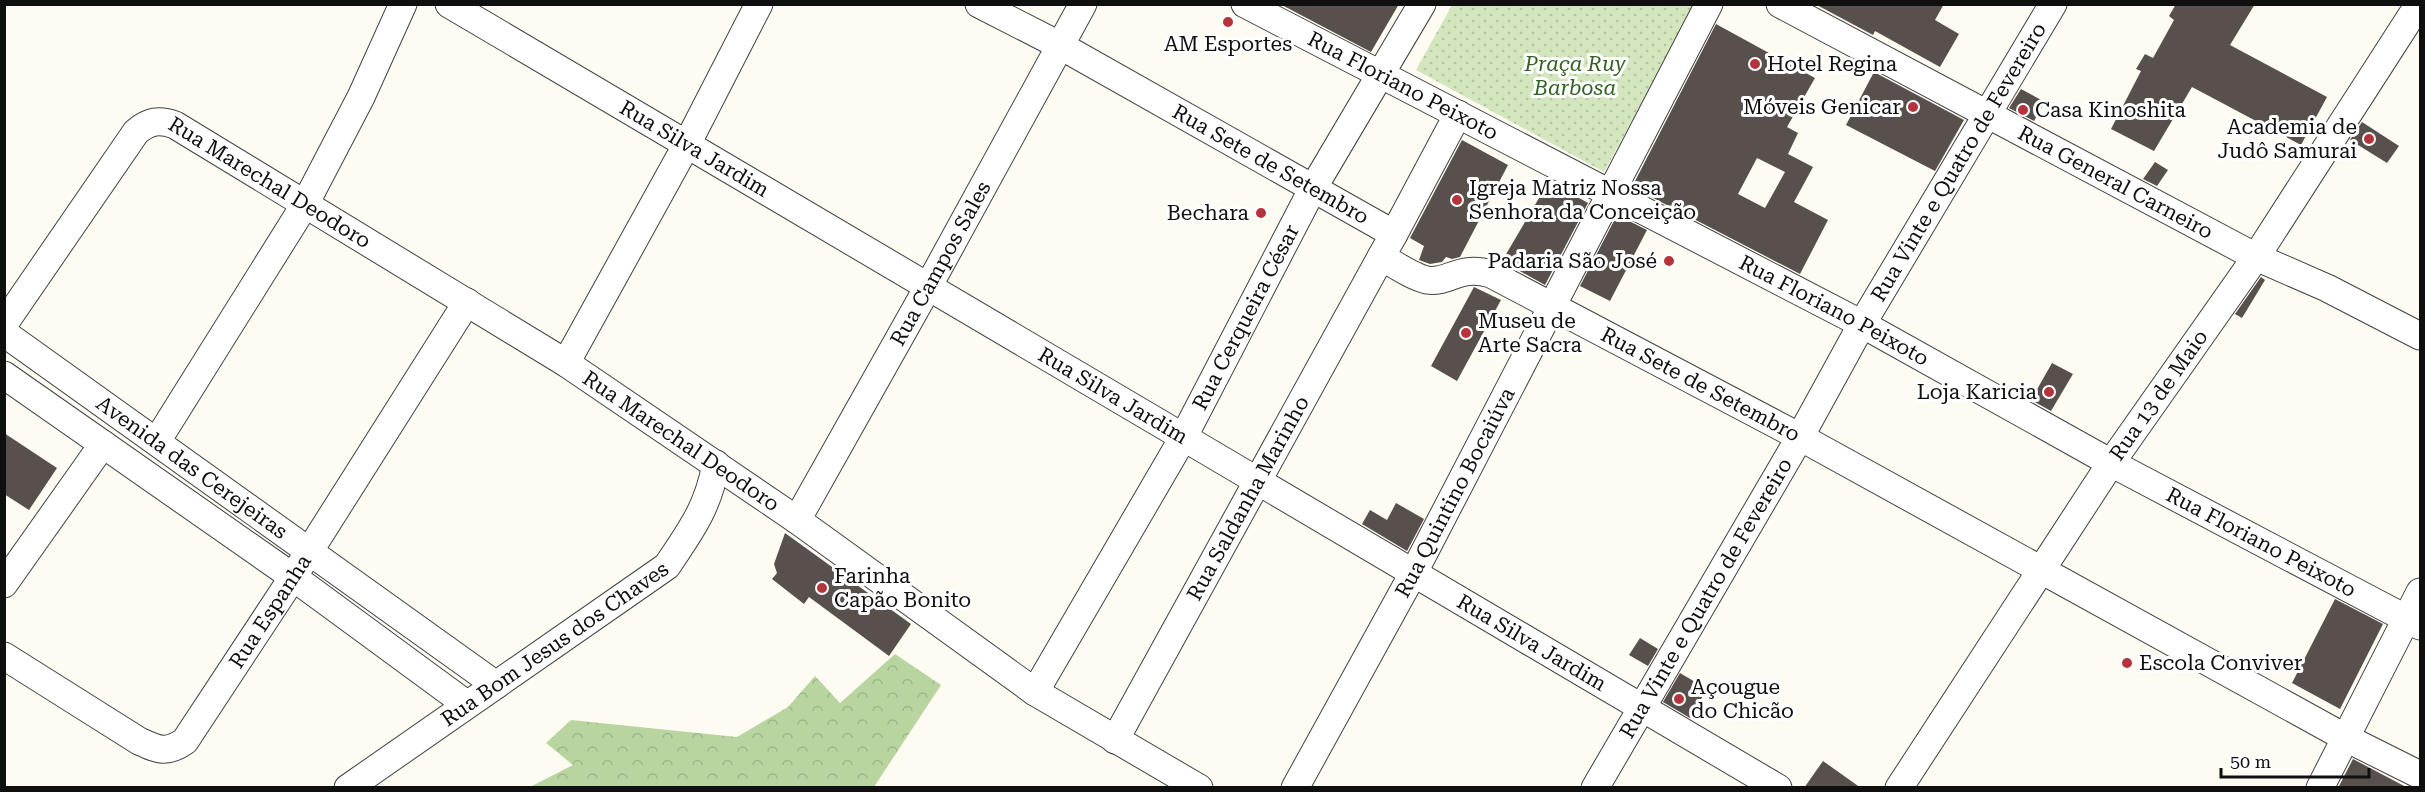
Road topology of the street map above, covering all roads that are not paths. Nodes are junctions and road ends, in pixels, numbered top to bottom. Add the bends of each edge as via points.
1 (403, 4) edge
2 (448, 4) edge
3 (759, 4) edge
4 (979, 4) edge
5 (1083, 4) edge
6 (1245, 4) edge
7 (1422, 4) edge
8 (1709, 4) edge
9 (1780, 4) edge
10 (2053, 4) edge
11 (2419, 4) edge
12 (1060, 46) junction
13 (1382, 73) junction
14 (1458, 114) junction
15 (1988, 115) junction
16 (687, 144) junction
17 (1312, 190) junction
18 (1610, 192) junction
19 (304, 206) junction
20 (1387, 245) junction
21 (2256, 257) junction
22 (928, 287) junction
23 (467, 302) junction
24 (1550, 307) junction
25 (4, 324) edge
26 (1862, 324) junction
27 (4, 333) edge
28 (2421, 336) edge
29 (566, 363) junction
30 (4, 375) edge
31 (1800, 437) junction
32 (1183, 438) junction
33 (157, 441) junction
34 (103, 444) junction
35 (2111, 463) junction
36 (716, 464) junction
37 (1259, 483) junction
38 (797, 520) junction
39 (307, 552) junction
40 (2042, 570) junction
41 (1414, 572) junction
42 (294, 577) junction
43 (4, 584) edge
44 (2421, 592) edge
45 (2414, 622) edge
46 (4, 656) edge
47 (496, 685) junction
48 (1035, 692) junction
49 (466, 704) junction
50 (1642, 708) junction
51 (2346, 738) junction
52 (1115, 740) junction
53 (2421, 775) edge
54 (348, 788) edge
55 (1199, 788) edge
56 (1295, 788) edge
57 (1595, 788) edge
58 (1778, 788) edge
59 (1899, 788) edge
60 (2320, 788) edge

1 - 19 street via 361,97
2 - 16 street, Rua Silva Jardim
3 - 16 street
4 - 12 street, Rua Sete de Setembro
5 - 12 street, Rua Campos Sales
6 - 13 street, Rua Floriano Peixoto
7 - 13 street, Rua Cerqueira César
8 - 18 street, Rua Quintino Bocaiúva
9 - 15 street, Rua General Carneiro
10 - 15 street, Rua Vinte e Quatro de Fevereiro
11 - 21 street, Rua 13 de Maio
12 - 17 street, Rua Sete de Setembro
12 - 22 street, Rua Campos Sales
13 - 14 street, Rua Floriano Peixoto
13 - 17 street, Rua Cerqueira César
14 - 18 street, Rua Floriano Peixoto
14 - 20 street, Rua Saldanha Marinho
15 - 21 street, Rua General Carneiro
15 - 26 street, Rua Vinte e Quatro de Fevereiro
16 - 22 street, Rua Silva Jardim
16 - 29 street
17 - 20 street, Rua Sete de Setembro
17 - 32 street, Rua Cerqueira César
18 - 24 street, Rua Quintino Bocaiúva
18 - 26 street, Rua Floriano Peixoto
19 - 23 street, Rua Marechal Deodoro
19 - 25 street, Rua Marechal Deodoro via 175,125 162,120 147,123 136,132
19 - 33 street
20 - 24 street, Rua Sete de Setembro via 1427,280 1462,270 1478,270 1491,273
20 - 37 street, Rua Saldanha Marinho
21 - 28 street, Rua General Carneiro
21 - 35 street, Rua 13 de Maio
22 - 32 street, Rua Silva Jardim
22 - 38 street, Rua Campos Sales
23 - 29 street, Rua Marechal Deodoro
23 - 39 street, Rua Espanha
24 - 31 street, Rua Sete de Setembro
24 - 41 street, Rua Quintino Bocaiúva
26 - 31 street, Rua Vinte e Quatro de Fevereiro
26 - 35 street, Rua Floriano Peixoto
27 - 33 street, Avenida das Cerejeiras
29 - 36 street, Rua Marechal Deodoro
30 - 34 street, Avenida das Cerejeiras
31 - 40 street, Rua Sete de Setembro
31 - 50 street, Rua Vinte e Quatro de Fevereiro
32 - 37 street, Rua Silva Jardim
32 - 48 street, Rua Cerqueira César
33 - 39 street, Avenida das Cerejeiras
34 - 42 street, Avenida das Cerejeiras
34 - 43 street
35 - 40 street, Rua 13 de Maio
35 - 45 street, Rua Floriano Peixoto
36 - 38 street, Rua Marechal Deodoro
36 - 47 street, Rua Bom Jesus dos Chaves via 711,492 667,566
37 - 41 street, Rua Silva Jardim
37 - 52 street, Rua Saldanha Marinho
38 - 48 street, Rua Marechal Deodoro
39 - 42 street, Rua Espanha
39 - 47 street, Avenida das Cerejeiras
40 - 51 street, Rua Sete de Setembro
40 - 59 street, Rua 13 de Maio
41 - 50 street, Rua Silva Jardim
41 - 56 street, Rua Quintino Bocaiúva
42 - 46 street, Rua Espanha via 185,741 173,750 160,750 139,741
42 - 49 street, Avenida das Cerejeiras
44 - 45 street
45 - 51 street
47 - 49 street, Rua Bom Jesus dos Chaves
48 - 52 street, Rua Marechal Deodoro
49 - 54 street, Rua Bom Jesus dos Chaves
50 - 57 street, Rua Vinte e Quatro de Fevereiro
50 - 58 street, Rua Silva Jardim
51 - 53 street, Rua Sete de Setembro
51 - 60 street
52 - 55 street, Rua Marechal Deodoro

